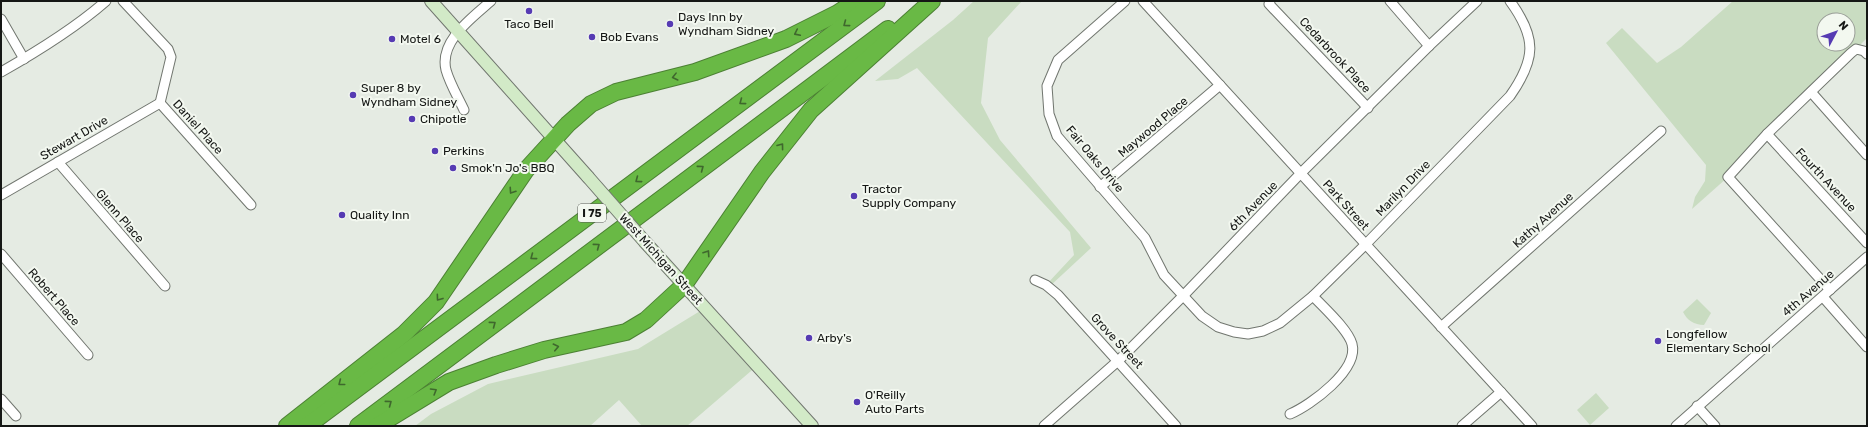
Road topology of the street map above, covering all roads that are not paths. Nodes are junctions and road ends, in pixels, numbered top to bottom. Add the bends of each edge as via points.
1 (106, 1) edge
2 (123, 1) edge
3 (431, 1) edge
4 (491, 1) edge
5 (856, 1) edge
6 (877, 1) edge
7 (926, 1) edge
8 (932, 1) edge
9 (1125, 1) edge
10 (1143, 1) edge
11 (1270, 1) edge
12 (1390, 1) edge
13 (1478, 1) edge
14 (1510, 1) edge
15 (1, 19) edge
16 (458, 32) junction
17 (1429, 46) junction
18 (1867, 54) edge
19 (24, 59) junction
20 (1, 72) edge
21 (1220, 86) junction
22 (1810, 92) junction
23 (160, 103) junction
24 (1368, 108) junction
25 (464, 110) dead end
26 (1661, 131) dead end
27 (1767, 134) junction
28 (555, 139) junction
29 (1867, 155) edge
30 (58, 162) junction
31 (1301, 173) junction
32 (1100, 187) junction
33 (1, 195) edge
34 (250, 205) dead end
35 (1867, 243) edge
36 (1366, 244) junction
37 (1, 254) edge
38 (1867, 257) edge
39 (1035, 280) dead end
40 (684, 285) junction
41 (165, 286) dead end
42 (1826, 293) junction
43 (1183, 296) junction
44 (1313, 296) junction
45 (1441, 327) junction
46 (1867, 347) edge
47 (88, 355) dead end
48 (1119, 360) junction
49 (1501, 392) junction
50 (1, 399) edge
51 (1697, 406) junction
52 (1290, 414) dead end
53 (16, 416) dead end
54 (287, 426) edge
55 (307, 426) edge
56 (358, 426) edge
57 (377, 426) edge
58 (812, 426) edge
59 (1044, 426) edge
60 (1176, 426) edge
61 (1462, 426) edge
62 (1532, 426) edge
63 (1676, 426) edge
64 (1715, 426) edge

1 - 19 street via 80,22
2 - 23 street, Daniel Place via 168,49 171,57
3 - 16 main road, West Michigan Street
4 - 16 street
5 -> 28 highway via 786,39 695,72 616,92 591,104
6 -> 55 highway, I 75
56 -> 7 highway, I 75
40 -> 8 highway via 762,172 811,110
9 - 32 street, Fair Oaks Drive via 1058,60 1047,86 1049,114 1057,136
10 - 21 street, Park Street
11 - 24 street, Cedarbrook Place via 1269,4
12 - 17 street
13 - 17 street, 6th Avenue
14 - 36 street, Marilyn Drive via 1522,18 1532,47 1522,79 1510,96
15 - 19 street
16 - 25 street via 445,55 446,69
16 - 28 main road, West Michigan Street
17 - 24 street, 6th Avenue
18 - 22 street via 1856,49
19 - 20 street
21 - 31 street, Park Street
21 - 32 street, Maywood Place
22 - 27 street
22 - 29 street
23 - 30 street, Stewart Drive
23 - 34 street, Daniel Place
24 - 31 street, 6th Avenue
26 - 45 street, Kathy Avenue
27 - 35 street, Fourth Avenue
27 - 42 street via 1728,177
28 - 40 main road, West Michigan Street, bridge
28 -> 54 highway via 526,170 436,302 404,334
30 - 33 street, Stewart Drive
30 - 41 street, Glenn Place
31 - 36 street, Park Street
31 - 43 street, 6th Avenue
32 - 43 street, Fair Oaks Drive via 1145,238 1164,275
36 - 44 street, Marilyn Drive
36 - 45 street, Park Street
37 - 47 street, Robert Place
38 - 42 street, 4th Avenue
39 - 48 street, Grove Street via 1058,295
57 -> 40 highway via 456,380 544,350 626,332 646,320
40 - 58 main road, West Michigan Street
42 - 46 street
42 - 51 street, 4th Avenue
43 - 44 street, Marilyn Drive via 1218,328 1248,334 1263,331 1280,323
43 - 48 street, 6th Avenue
44 - 52 street via 1346,332 1352,344 1352,358 1340,377 1304,408
45 - 49 street, Park Street
48 - 59 street, 6th Avenue
48 - 60 street, Grove Street
49 - 61 street
49 - 62 street, Park Street
50 - 53 street
51 - 63 street, 4th Avenue
51 - 64 street

